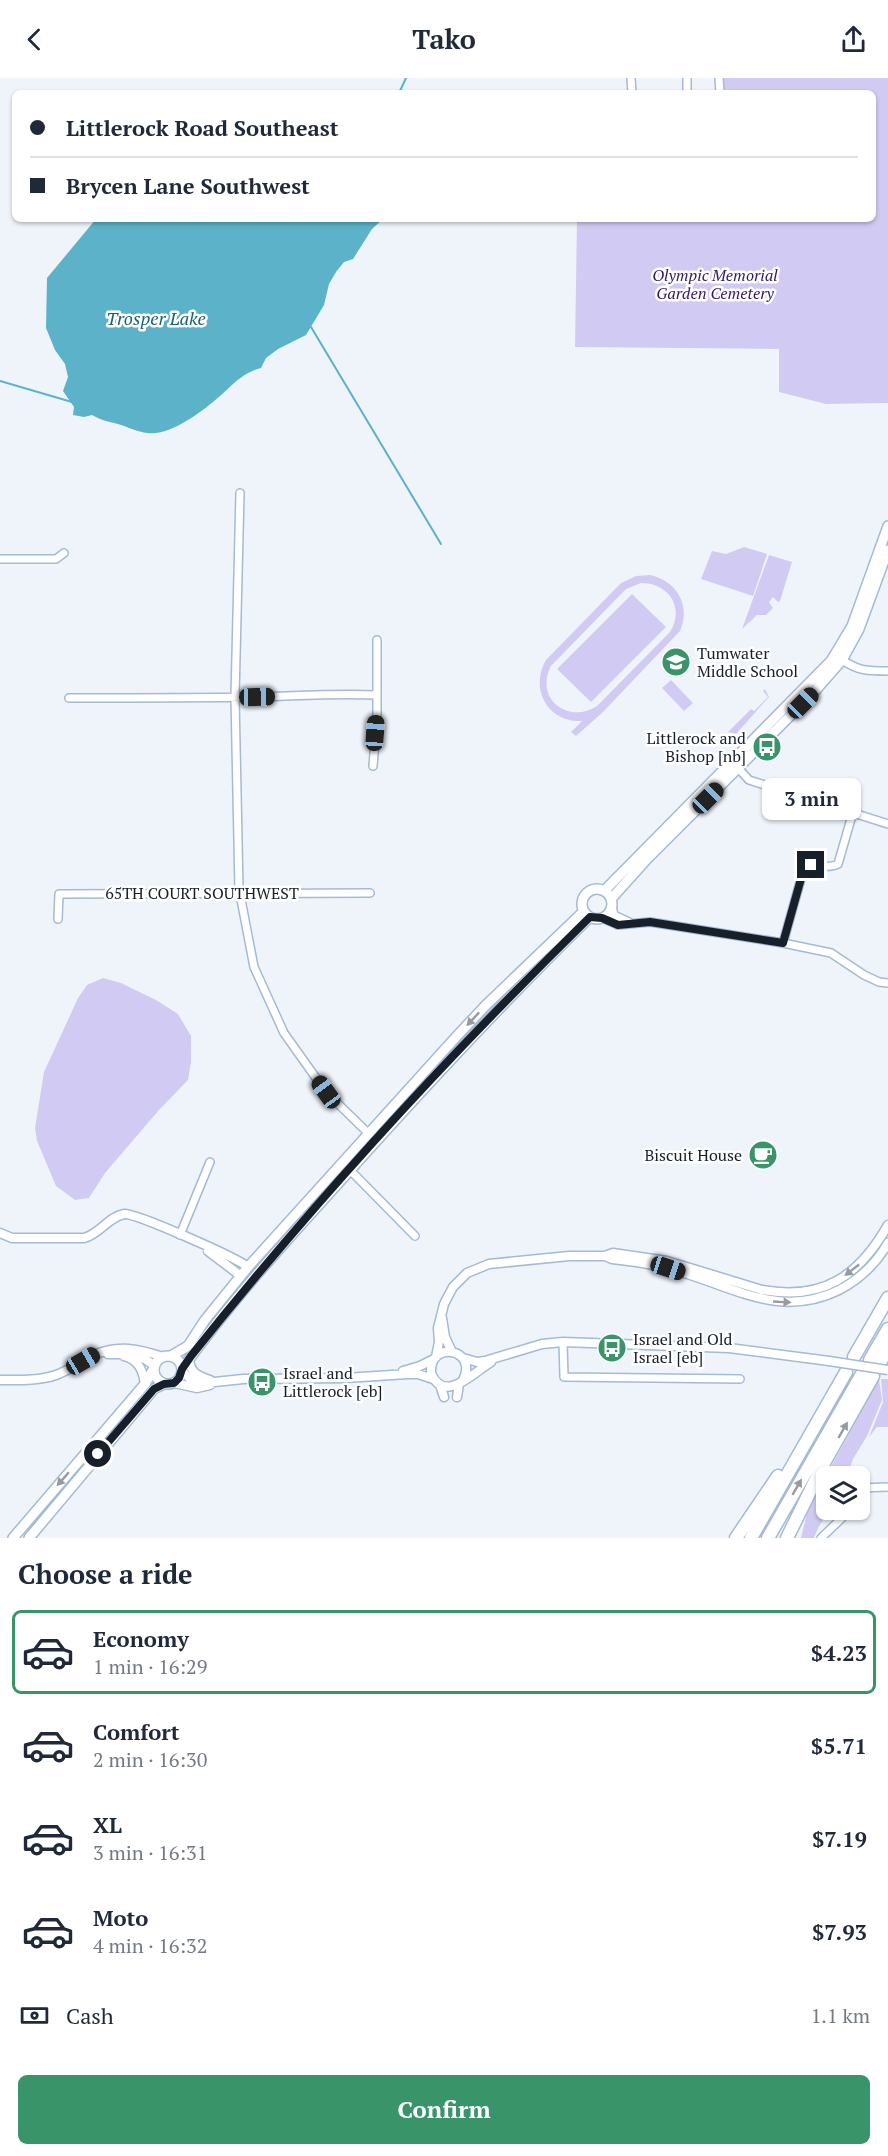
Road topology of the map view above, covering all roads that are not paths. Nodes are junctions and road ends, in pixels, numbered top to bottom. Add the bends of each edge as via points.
1 (240, 493) dead end
2 (888, 526) edge
3 (888, 550) edge
4 (64, 553) dead end
5 (0, 559) edge
6 (377, 640) dead end
7 (842, 660) junction
8 (888, 671) edge
9 (376, 695) junction
10 (69, 698) dead end
11 (235, 698) junction
12 (373, 766) dead end
13 (738, 768) junction
14 (853, 812) junction
15 (888, 824) edge
16 (604, 891) junction
17 (240, 893) junction
18 (370, 893) dead end
19 (611, 902) junction
20 (587, 915) junction
21 (602, 918) junction
22 (58, 919) dead end
23 (632, 923) junction
24 (783, 943) junction
25 (888, 983) edge
26 (369, 1134) junction
27 (210, 1162) dead end
28 (350, 1170) junction
29 (888, 1225) edge
30 (0, 1233) edge
31 (180, 1235) junction
32 (415, 1236) dead end
33 (198, 1243) junction
34 (888, 1243) edge
35 (605, 1256) junction
36 (248, 1267) junction
37 (241, 1276) junction
38 (888, 1298) edge
39 (441, 1313) junction
40 (888, 1329) edge
41 (563, 1342) junction
42 (888, 1347) edge
43 (452, 1352) junction
44 (94, 1354) junction
45 (118, 1354) junction
46 (502, 1356) junction
47 (167, 1357) junction
48 (854, 1357) dead end
49 (435, 1358) junction
50 (463, 1358) junction
51 (189, 1359) junction
52 (880, 1363) edge
53 (154, 1367) junction
54 (182, 1370) junction
55 (846, 1372) dead end
56 (385, 1375) junction
57 (740, 1379) dead end
58 (0, 1380) edge
59 (219, 1382) junction
60 (436, 1382) junction
61 (461, 1382) junction
62 (145, 1383) junction
63 (169, 1383) junction
64 (838, 1385) junction
65 (444, 1397) dead end
66 (457, 1397) dead end
67 (888, 1487) edge
68 (870, 1488) edge
69 (840, 1520) edge
70 (12, 1538) edge
71 (29, 1538) edge
72 (736, 1538) edge
73 (751, 1538) edge
74 (768, 1538) edge
75 (787, 1538) edge
76 (821, 1538) edge

1 - 11 street
2 - 16 main road via 852,626 831,661
3 - 7 main road via 860,628
4 - 5 street via 56,559
6 - 9 street
7 - 8 street via 864,671
7 - 13 main road
9 - 11 street
9 - 12 street
10 - 11 street
11 - 17 street
13 - 14 street via 749,780
13 - 19 main road via 647,859
14 - 15 street
14 - 24 street via 837,864 804,868
16 - 19 main road
16 - 20 main road via 594,889 586,894 581,902
17 - 18 street, 65TH COURT SOUTHWEST
17 - 22 street, 65TH COURT SOUTHWEST via 58,894
17 - 26 street via 254,967 284,1033 326,1092
19 - 21 main road via 610,911
19 - 23 street via 614,915
20 - 21 main road
20 -> 26 main road via 485,1006
20 - 28 main road
21 - 23 street via 618,925
23 - 24 street via 650,922
24 - 25 street via 834,954 864,975
26 - 36 main road
27 - 31 street
28 - 32 street
28 - 51 main road via 251,1281
29 -> 35 street via 856,1268 833,1282 803,1292 762,1290 647,1257 613,1253
30 - 31 street via 12,1238 84,1238 126,1214
31 - 33 street
33 - 36 street
33 - 37 street
35 -> 34 street via 668,1268 760,1299 795,1303 825,1296 850,1283 872,1265
35 - 39 street via 569,1256 477,1267 453,1287
36 - 37 main road
37 - 47 main road via 188,1346
38 - 48 highway
39 - 43 street
39 - 49 street
40 - 52 highway
41 - 46 street
41 - 52 street, bridge via 729,1348 829,1361
41 - 57 street via 564,1377
42 - 52 highway
43 - 49 street
43 - 50 street
44 - 45 street
44 - 47 street via 134,1348
44 - 58 street via 53,1376
45 - 53 street via 140,1355
45 - 62 street via 138,1364
46 - 50 street via 477,1362
46 - 61 street
47 - 53 main road
47 - 54 main road via 178,1361
49 - 56 street via 419,1367
49 - 60 street via 431,1367
50 - 61 street via 467,1369
51 - 54 main road
51 - 59 street via 197,1375
53 - 62 main road
53 - 63 main road via 156,1378
54 - 59 street via 198,1382
54 - 63 main road via 179,1378
55 - 64 highway
56 - 59 street
56 - 60 street via 418,1374
59 - 63 street via 198,1388
60 - 61 street via 448,1387
60 - 65 street
61 - 66 street
62 -> 70 main road
63 - 71 main road via 154,1389
64 - 72 highway
64 - 73 highway
67 - 68 street
69 - 76 street
74 - 75 highway via 868,1375

